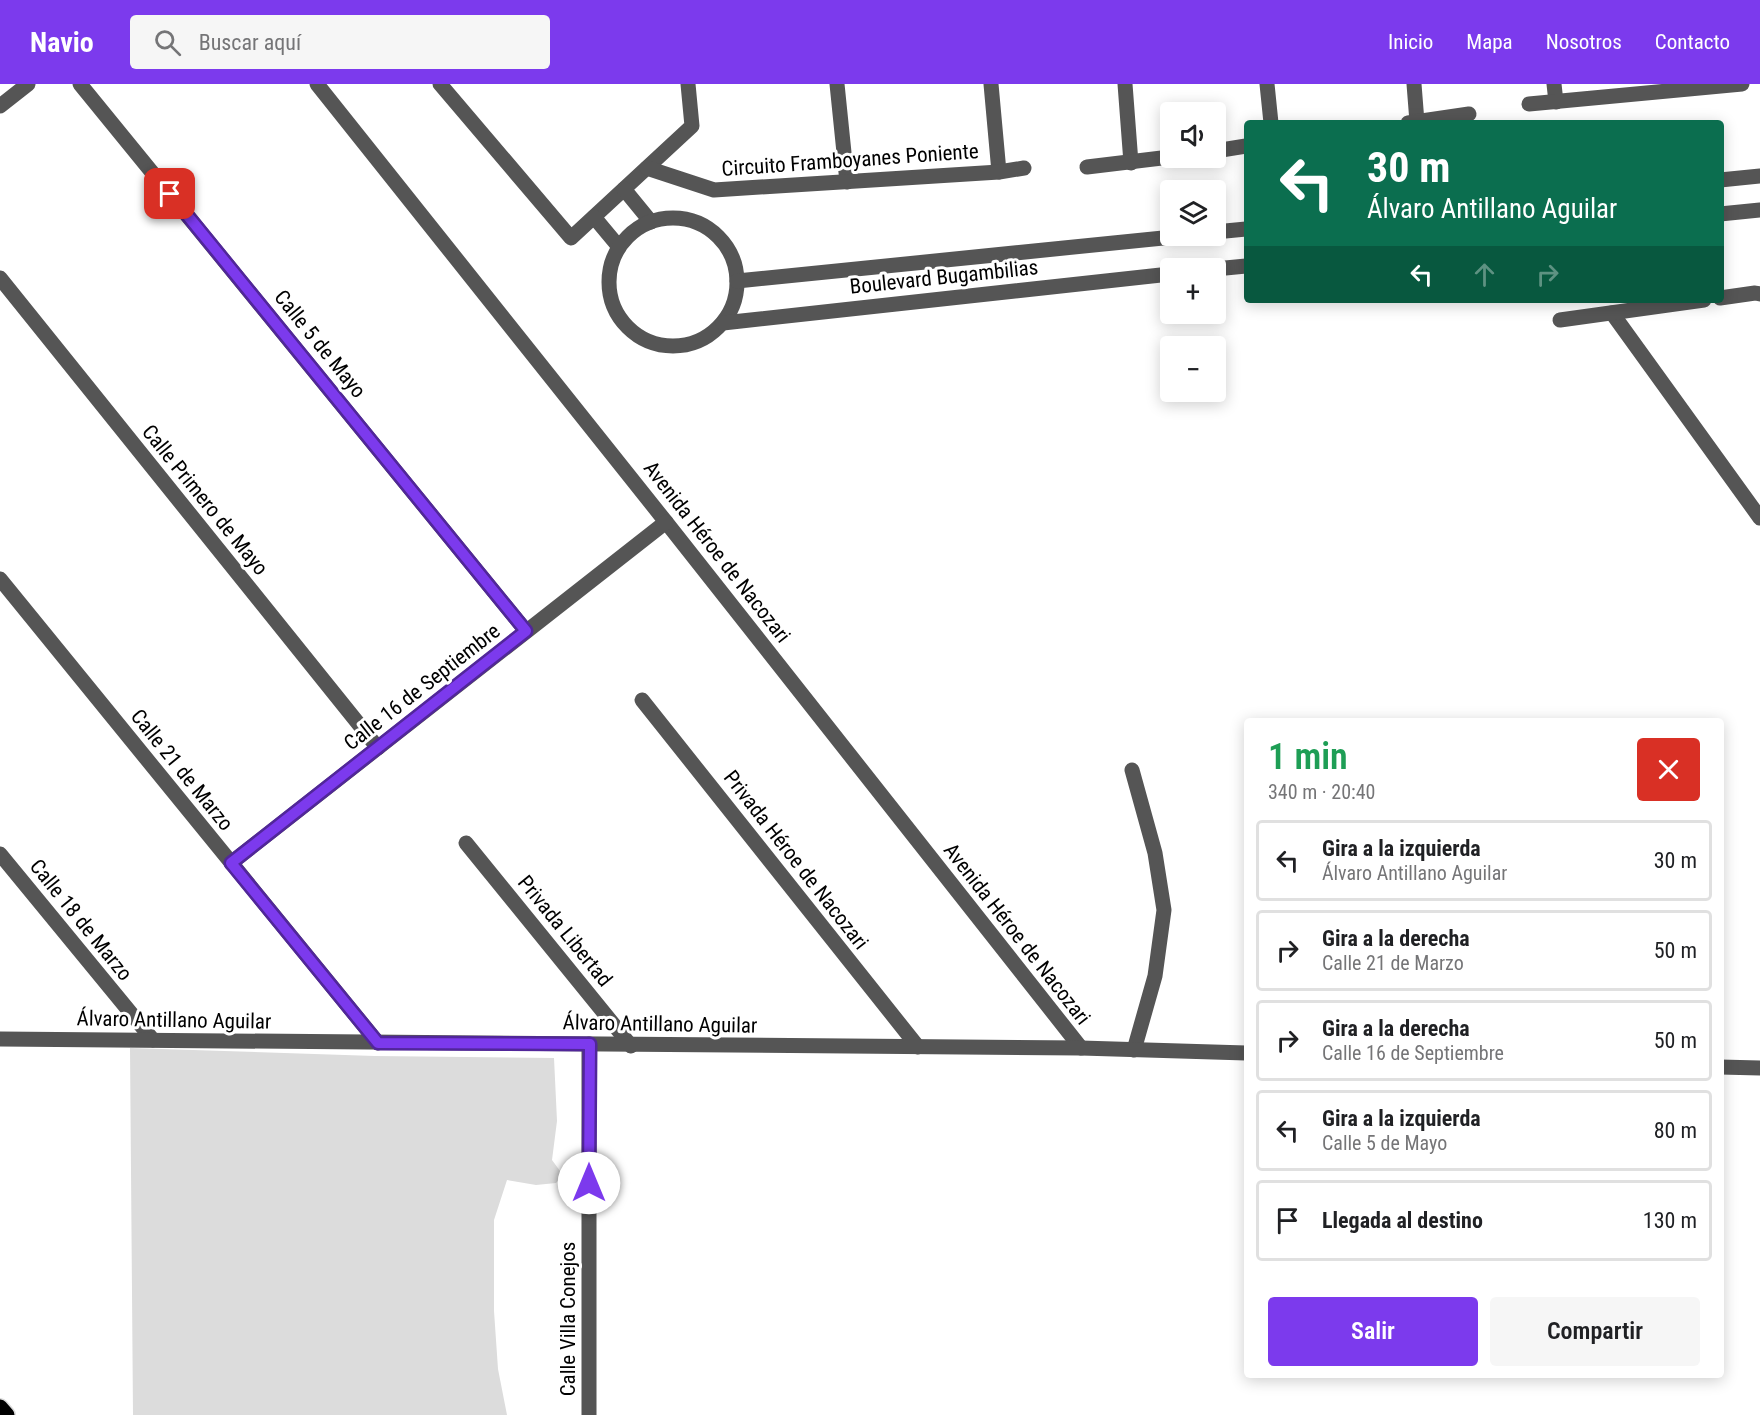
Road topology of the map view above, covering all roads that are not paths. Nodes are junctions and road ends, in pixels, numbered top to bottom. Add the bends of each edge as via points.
1 (28, 84) edge
2 (80, 84) edge
3 (317, 84) edge
4 (440, 84) edge
5 (688, 84) edge
6 (837, 84) edge
7 (991, 84) edge
8 (1125, 84) edge
9 (1267, 84) edge
10 (1414, 84) edge
11 (1554, 84) edge
12 (1742, 84) edge
13 (1698, 87) edge
14 (1556, 102) junction
15 (1529, 104) dead end
16 (0, 106) edge
17 (1469, 114) dead end
18 (1271, 120) edge
19 (1413, 120) edge
20 (1427, 120) edge
21 (1244, 146) edge
22 (1226, 149) edge
23 (1160, 159) edge
24 (1131, 163) junction
25 (1087, 167) dead end
26 (647, 168) junction
27 (1024, 168) dead end
28 (999, 172) junction
29 (1760, 176) edge
30 (1724, 180) edge
31 (847, 182) junction
32 (624, 189) junction
33 (1760, 210) edge
34 (1724, 214) edge
35 (594, 217) junction
36 (651, 222) junction
37 (1244, 229) edge
38 (1226, 231) edge
39 (1160, 238) edge
40 (619, 247) junction
41 (1244, 266) edge
42 (1226, 268) edge
43 (1160, 275) edge
44 (0, 278) edge
45 (737, 281) junction
46 (1758, 290) edge
47 (1724, 297) edge
48 (1683, 303) edge
49 (1612, 313) junction
50 (1560, 320) dead end
51 (723, 323) junction
52 (1760, 518) edge
53 (666, 522) junction
54 (0, 579) edge
55 (526, 631) junction
56 (642, 700) dead end
57 (378, 748) junction
58 (1132, 770) dead end
59 (466, 843) dead end
60 (0, 854) edge
61 (231, 863) junction
62 (0, 1039) edge
63 (153, 1040) junction
64 (378, 1043) junction
65 (590, 1044) junction
66 (631, 1046) junction
67 (918, 1047) junction
68 (1081, 1048) junction
69 (1134, 1050) junction
70 (1244, 1053) edge
71 (1724, 1067) edge
72 (1760, 1068) edge
73 (0, 1407) edge
74 (7, 1415) edge
75 (589, 1415) edge

1 - 16 street
2 - 55 street, Calle 5 de Mayo
3 - 53 street, Avenida Héroe de Nacozari
4 - 35 street via 571,238
5 - 26 street via 692,126
6 - 31 street
7 - 28 street
8 - 24 street
9 - 18 street
10 - 19 street
11 - 14 street
12 - 13 street
13 - 14 street
14 - 15 street
17 - 20 street
21 - 22 street
23 - 24 street
24 - 25 street
26 - 31 street, Circuito Framboyanes Poniente via 714,190
26 - 32 street
27 - 28 street, Circuito Framboyanes Poniente
28 - 31 street, Circuito Framboyanes Poniente
29 - 30 street
32 - 35 street
32 - 36 street
33 - 34 street
35 - 40 street
36 - 40 street via 633,232
36 - 45 street via 691,220 709,229 724,243 734,262
37 - 38 street
39 - 45 street, Boulevard Bugambilias
40 - 51 street via 610,266 613,308 625,326 643,340 663,346 686,346 706,338
41 - 42 street
43 - 51 street, Boulevard Bugambilias
44 - 57 street, Calle Primero de Mayo
45 - 51 street via 733,304
46 - 47 street
48 - 49 street
49 - 50 street
49 - 52 street
53 - 55 street, Calle 16 de Septiembre
53 - 68 street, Avenida Héroe de Nacozari
54 - 61 street, Calle 21 de Marzo
55 - 57 street, Calle 16 de Septiembre
56 - 67 street, Privada Héroe de Nacozari
57 - 61 street, Calle 16 de Septiembre
58 - 69 street via 1155,853 1164,910 1155,976
59 - 66 street, Privada Libertad
60 - 63 street, Calle 18 de Marzo
61 - 64 street, Calle 21 de Marzo
62 - 63 street, Álvaro Antillano Aguilar
63 - 64 street, Álvaro Antillano Aguilar
64 - 65 street, Álvaro Antillano Aguilar
65 - 66 street, Álvaro Antillano Aguilar
65 - 75 street, Calle Villa Conejos
66 - 67 street, Álvaro Antillano Aguilar
67 - 68 street, Álvaro Antillano Aguilar
68 - 69 street, Álvaro Antillano Aguilar
69 - 70 street, Álvaro Antillano Aguilar
71 - 72 street
73 - 74 main road

